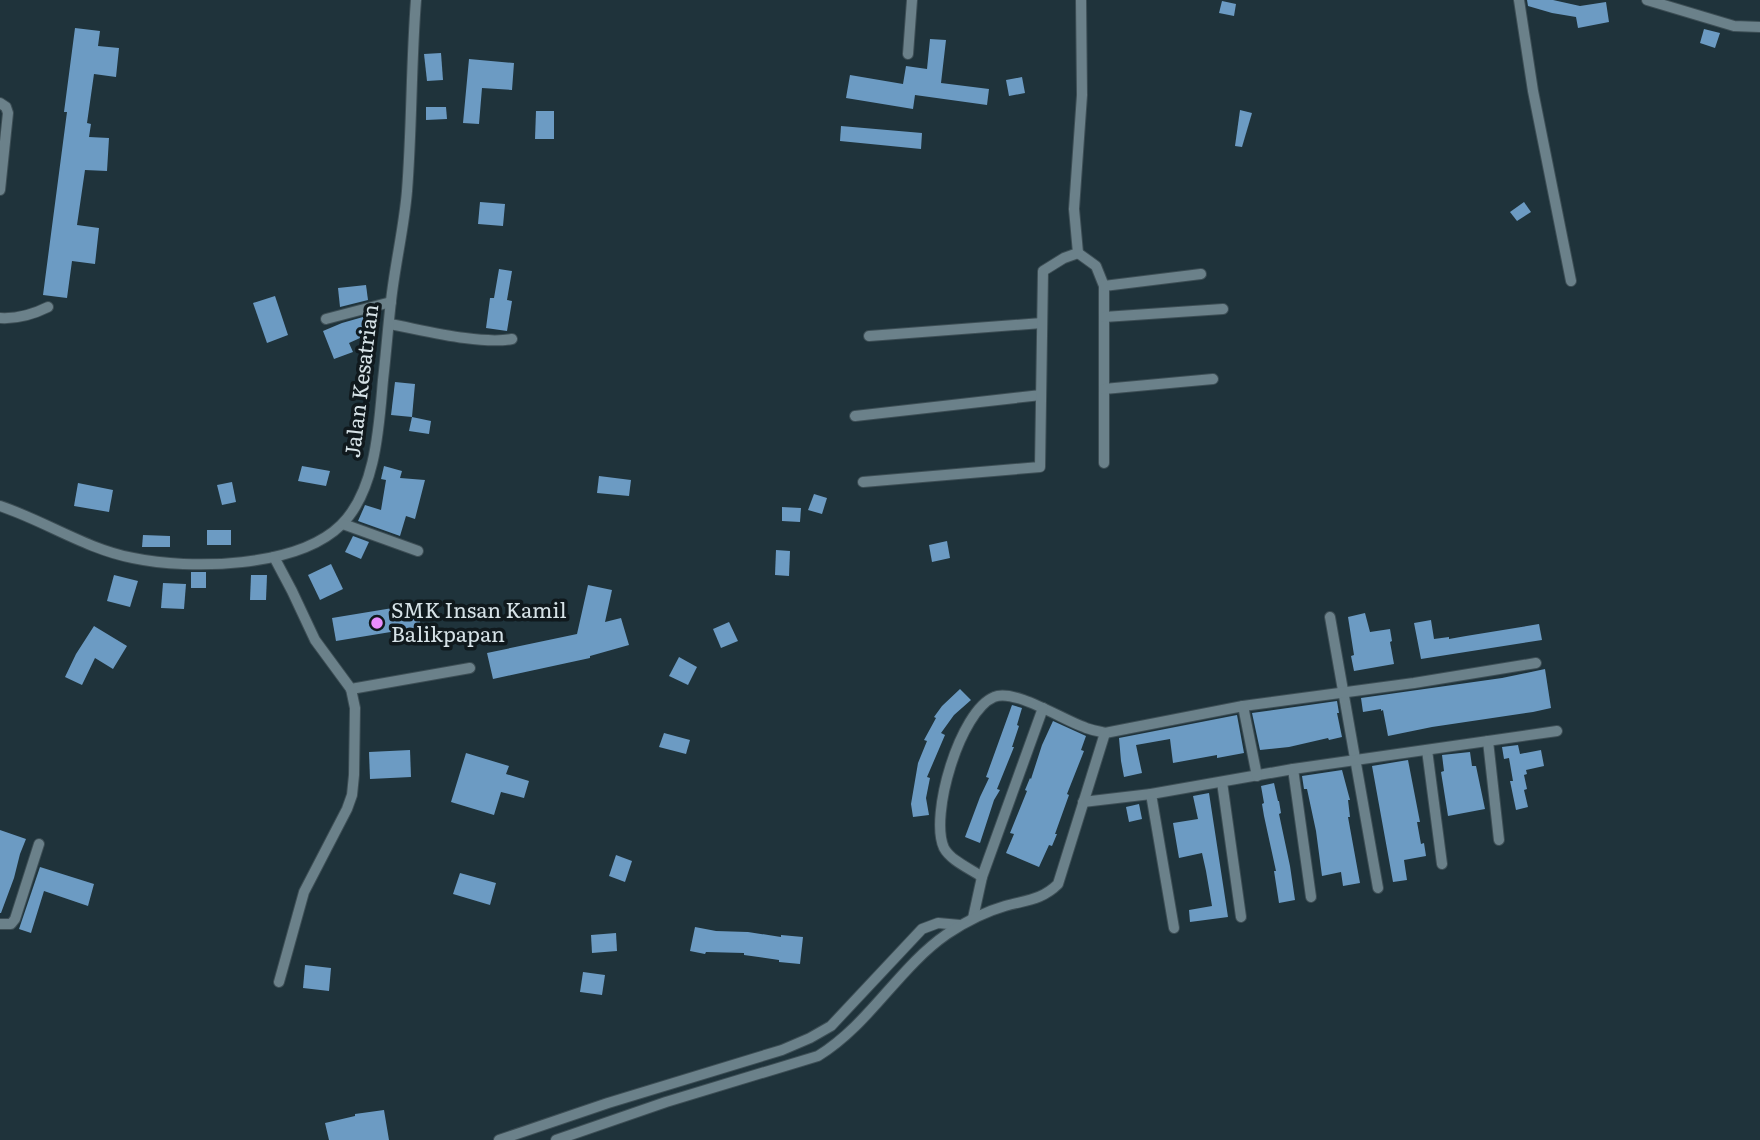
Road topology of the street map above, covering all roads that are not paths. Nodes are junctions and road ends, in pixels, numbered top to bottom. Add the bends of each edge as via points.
1 (416, 0) edge
2 (912, 0) edge
3 (1081, 0) edge
4 (1519, 0) edge
5 (1647, 0) edge
6 (1760, 27) edge
7 (908, 54) dead end
8 (0, 103) edge
9 (0, 190) edge
10 (1078, 253) junction
11 (1201, 274) dead end
12 (1571, 281) dead end
13 (1104, 286) junction
14 (391, 302) junction
15 (48, 307) dead end
16 (1223, 309) dead end
17 (1104, 317) junction
18 (0, 318) edge
19 (326, 319) dead end
20 (1042, 323) junction
21 (390, 324) junction
22 (869, 335) dead end
23 (512, 339) dead end
24 (1213, 379) dead end
25 (1104, 389) junction
26 (1041, 395) junction
27 (855, 416) dead end
28 (1104, 463) dead end
29 (863, 482) dead end
30 (0, 506) edge
31 (343, 524) junction
32 (418, 551) dead end
33 (274, 557) junction
34 (1330, 617) dead end
35 (1536, 663) dead end
36 (470, 668) dead end
37 (351, 689) junction
38 (1343, 692) junction
39 (1242, 706) junction
40 (1043, 708) junction
41 (1557, 731) dead end
42 (1105, 733) junction
43 (1488, 741) junction
44 (1427, 750) junction
45 (1355, 760) junction
46 (1293, 769) junction
47 (1257, 776) junction
48 (1222, 782) junction
49 (1151, 794) junction
50 (1083, 802) junction
51 (1499, 840) dead end
52 (39, 844) dead end
53 (1442, 864) dead end
54 (982, 877) junction
55 (1378, 888) dead end
56 (1311, 897) dead end
57 (973, 918) junction
58 (1241, 918) dead end
59 (0, 924) edge
60 (960, 925) junction
61 (1174, 928) dead end
62 (279, 982) dead end
63 (499, 1140) edge
64 (556, 1140) edge

1 - 14 street, Jalan Kesatrian via 406,195
2 - 7 street
3 - 10 street via 1082,95 1074,209
4 - 12 street
5 - 6 street via 1734,26
8 - 9 street via 8,113
10 - 13 street via 1096,266
10 - 20 street via 1043,271
11 - 13 street
13 - 17 street
14 - 19 street
14 - 21 street, Jalan Kesatrian
15 - 18 street
16 - 17 street
17 - 25 street
20 - 22 street
20 - 26 street
21 - 23 street via 464,337
21 - 31 street, Jalan Kesatrian via 373,458 355,508
24 - 25 street
25 - 28 street
26 - 27 street
26 - 29 street via 1040,467
30 - 33 street, Jalan Kesatrian via 110,554 135,559 195,564
31 - 32 street
31 - 33 street, Jalan Kesatrian via 304,548
33 - 37 street via 315,640
34 - 38 street
35 - 38 street
36 - 37 street
37 - 62 street via 355,708 352,795 304,892
38 - 39 street
38 - 45 street
39 - 42 street
39 - 47 street
40 - 42 street
40 - 54 street
40 - 54 street via 1022,699 995,696 971,719 955,750 940,831 951,856
41 - 43 street
42 - 50 street
43 - 44 street
43 - 51 street
44 - 45 street
44 - 53 street
45 - 46 street
45 - 55 street
46 - 47 street
46 - 56 street
47 - 48 street
48 - 49 street
48 - 58 street
49 - 50 street
49 - 61 street
50 - 57 street via 1058,884 1049,894
52 - 59 street via 15,919
54 - 57 street
57 - 60 street
60 - 63 street via 938,923 922,929 831,1026 810,1038
60 - 64 street via 933,944 856,1027 818,1056

